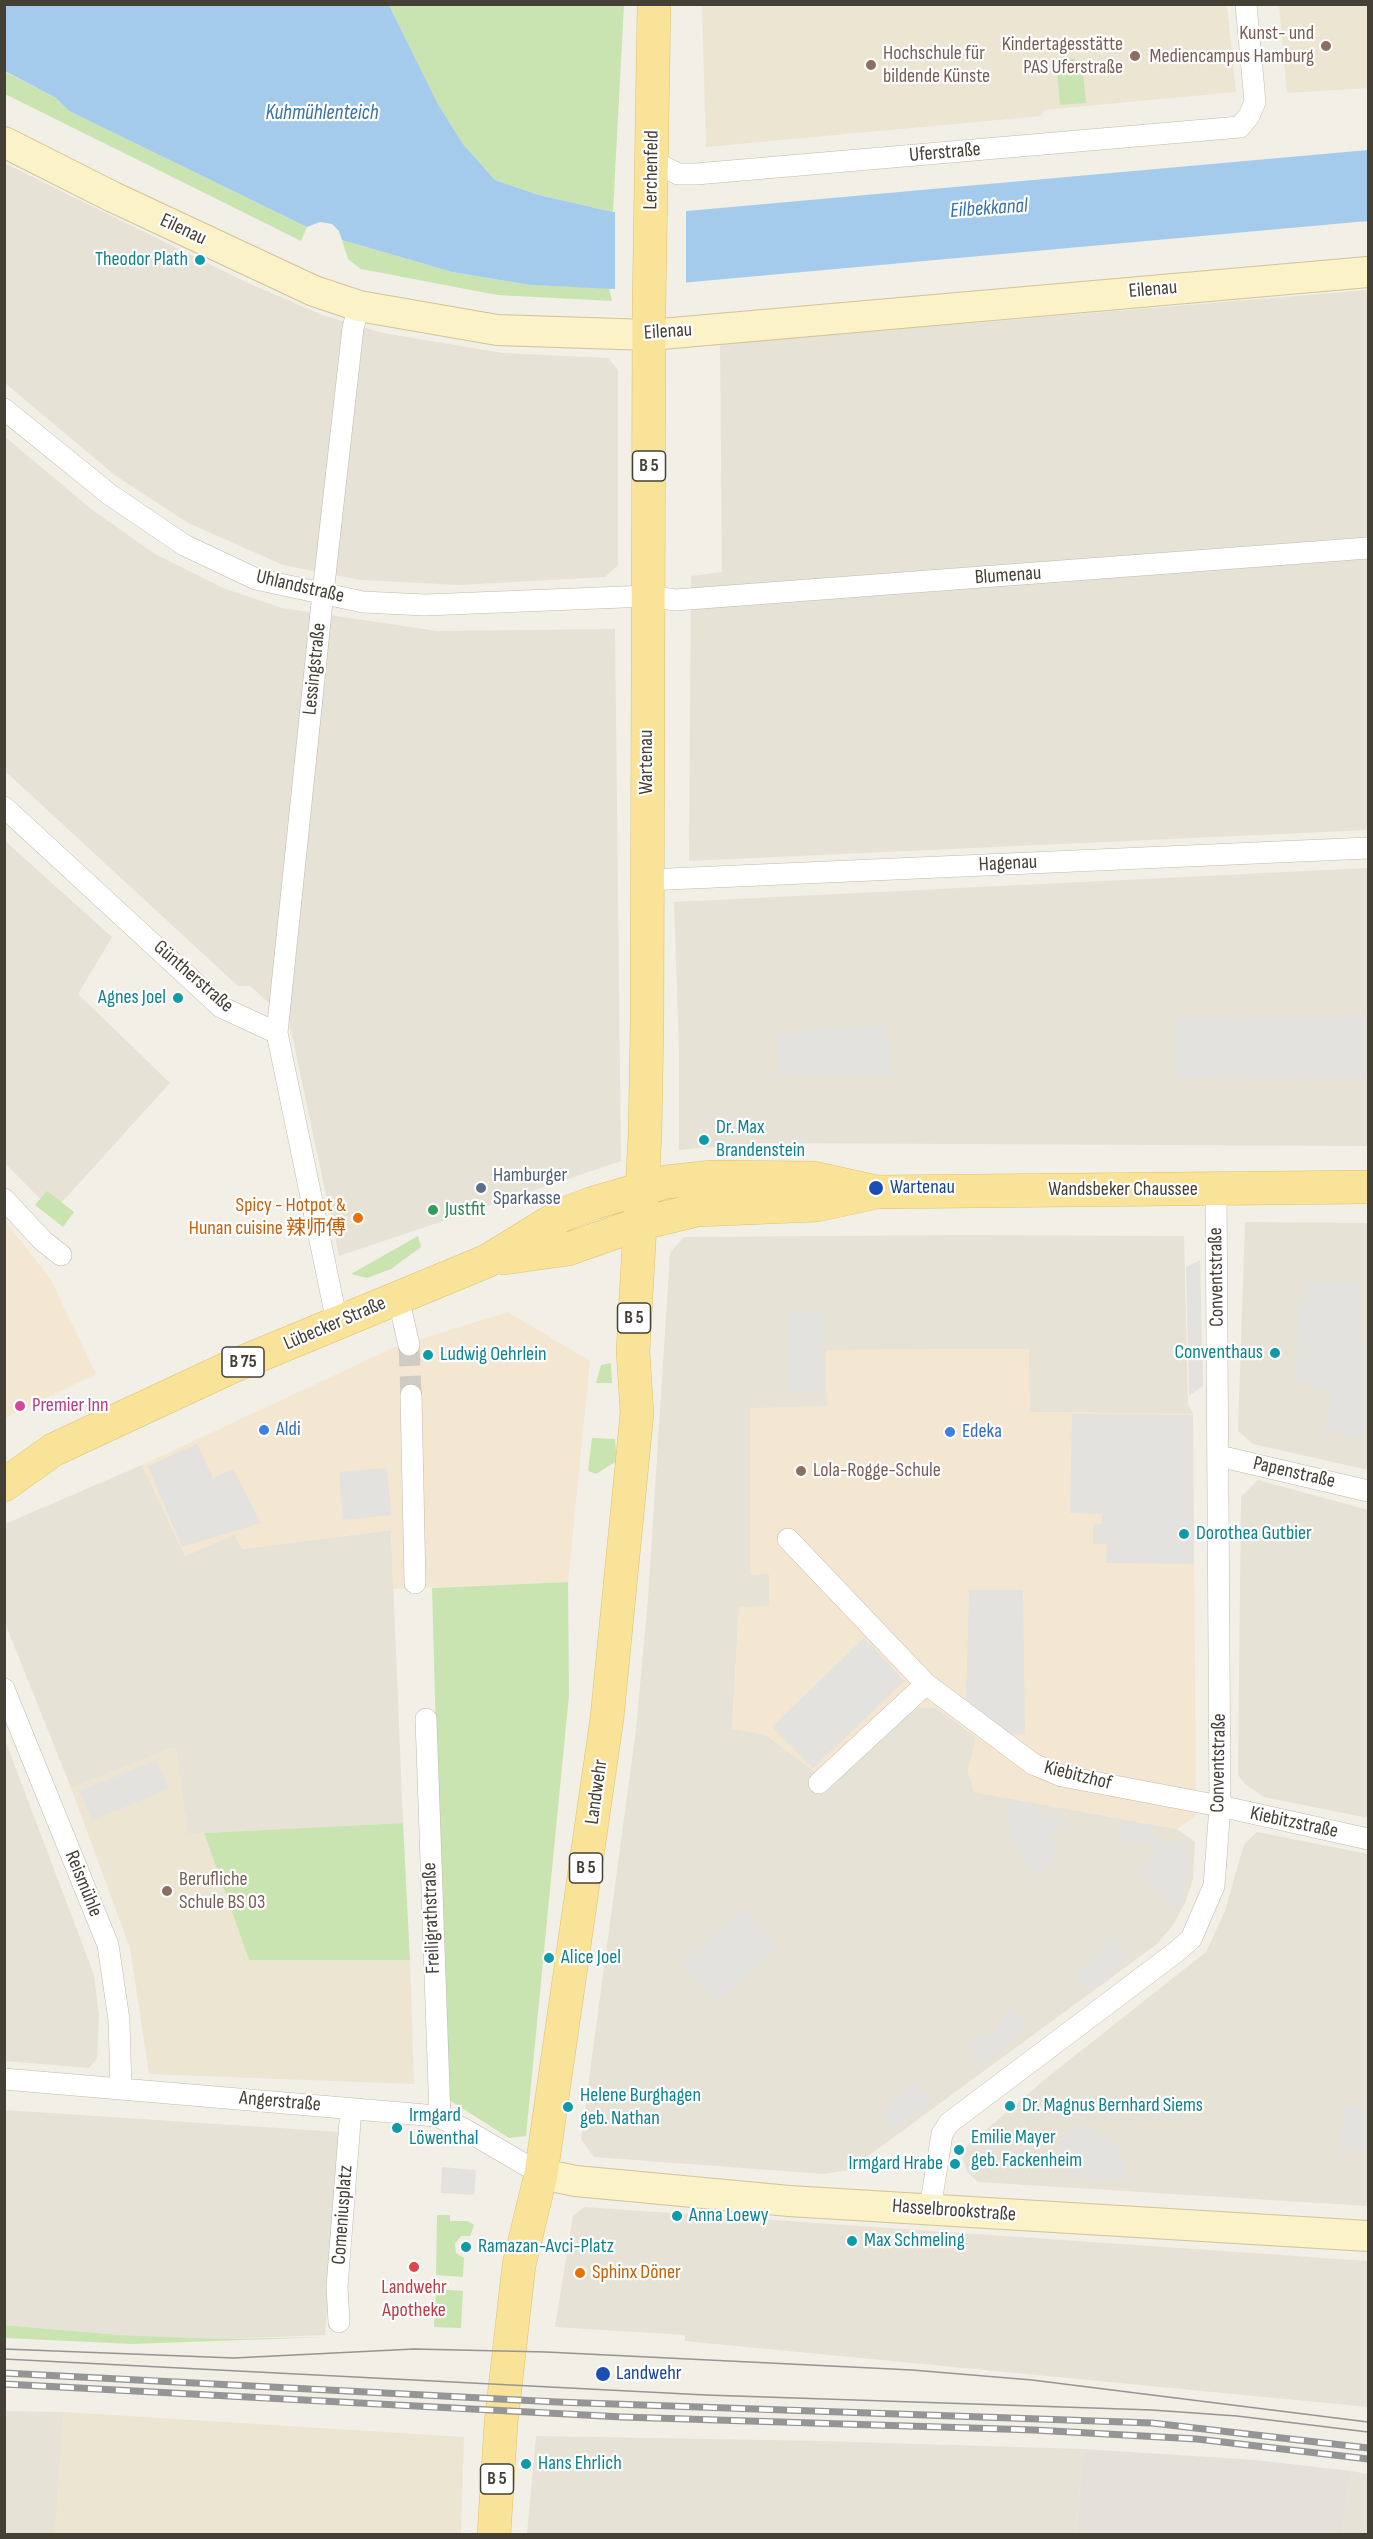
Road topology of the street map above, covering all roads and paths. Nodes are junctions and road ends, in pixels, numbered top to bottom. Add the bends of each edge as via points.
1 (654, 4) edge
2 (1246, 4) edge
3 (4, 142) edge
4 (653, 161) junction
5 (1368, 272) edge
6 (359, 306) junction
7 (650, 335) junction
8 (4, 409) edge
9 (1368, 548) edge
10 (322, 593) junction
11 (648, 597) junction
12 (4, 807) edge
13 (1368, 848) edge
14 (647, 880) junction
15 (277, 1033) junction
16 (1368, 1187) edge
17 (641, 1188) junction
18 (1216, 1190) junction
19 (877, 1192) junction
20 (4, 1199) edge
21 (639, 1224) junction
22 (61, 1255) dead end
23 (487, 1261) junction
24 (398, 1297) junction
25 (337, 1322) junction
26 (409, 1345) tunnel mouth
27 (411, 1395) tunnel mouth
28 (53, 1450) junction
29 (1219, 1456) junction
30 (4, 1460) edge
31 (4, 1485) edge
32 (1368, 1491) edge
33 (788, 1539) dead end
34 (415, 1583) dead end
35 (926, 1684) junction
36 (4, 1689) edge
37 (426, 1719) dead end
38 (819, 1783) dead end
39 (1220, 1806) junction
40 (1368, 1839) edge
41 (4, 2079) edge
42 (121, 2088) junction
43 (351, 2109) junction
44 (441, 2117) junction
45 (541, 2174) junction
46 (930, 2209) junction
47 (1368, 2236) edge
48 (339, 2322) dead end
49 (494, 2535) edge

1 - 4 main road, Lerchenfeld / B 5
2 - 4 street, Uferstraße via 1255,102 1240,127 696,174 678,174
3 - 6 street, Eilenau via 314,291
4 - 7 main road, Lerchenfeld / B 5
5 - 7 street, Eilenau
6 - 7 street, Eilenau via 497,330
6 - 10 street, Lessingstraße via 353,328
7 - 11 main road, Wartenau / B 5
8 - 10 street, Uhlandstraße via 109,494 184,545 256,579
9 - 11 street, Blumenau via 687,599
10 - 11 street, Uhlandstraße via 363,602 425,605
10 - 15 street, Lessingstraße
11 - 14 main road, Wartenau / B 5
12 - 15 street, Güntherstraße via 221,1007
13 - 14 street, Hagenau
14 - 17 main road, Wartenau / B 5 via 646,1088
15 - 25 street
16 - 18 main road, Wandsbeker Chaussee
17 - 19 main road, Wandsbeker Chaussee via 712,1177 814,1178
17 - 21 main road, B 5
17 - 23 main road, Lübecker Straße / B 75 via 562,1215
18 - 19 main road, Wandsbeker Chaussee
18 - 29 street, Conventstraße
19 - 21 main road, Wandsbeker Chaussee via 817,1205 697,1210
20 - 22 street via 42,1241
21 - 23 main road, Lübecker Straße / B 75 via 568,1249
21 - 45 main road, Landwehr / B 5 via 633,1351 637,1413 619,1616 608,1718
23 - 24 main road, Lübecker Straße / B 75
24 - 25 main road, Lübecker Straße / B 75
24 - 26 street
25 - 28 main road, Lübecker Straße / B 75
27 - 34 street
28 - 30 main road, Lübecker Straße / B 75
28 - 31 main road, Lübecker Straße / B 75
29 - 32 street, Papenstraße
29 - 39 street, Conventstraße
33 - 35 street, Kiebitzhof
35 - 38 street
35 - 39 street, Kiebitzhof via 1033,1764 1062,1776
36 - 42 street, Reismühle via 108,1945 119,2020
37 - 44 street, Freiligrathstraße
39 - 40 street, Kiebitzstraße
39 - 46 street, Conventstraße via 1214,1886 1191,1939 949,2123 942,2134
41 - 42 street, Angerstraße
42 - 43 street, Angerstraße
43 - 44 street, Angerstraße
43 - 48 street, Comeniusplatz via 337,2287
44 - 45 street, Angerstraße
45 - 46 street, Hasselbrookstraße via 756,2199
45 - 49 main road, Landwehr / B 5 via 519,2265 511,2324
46 - 47 street, Hasselbrookstraße

